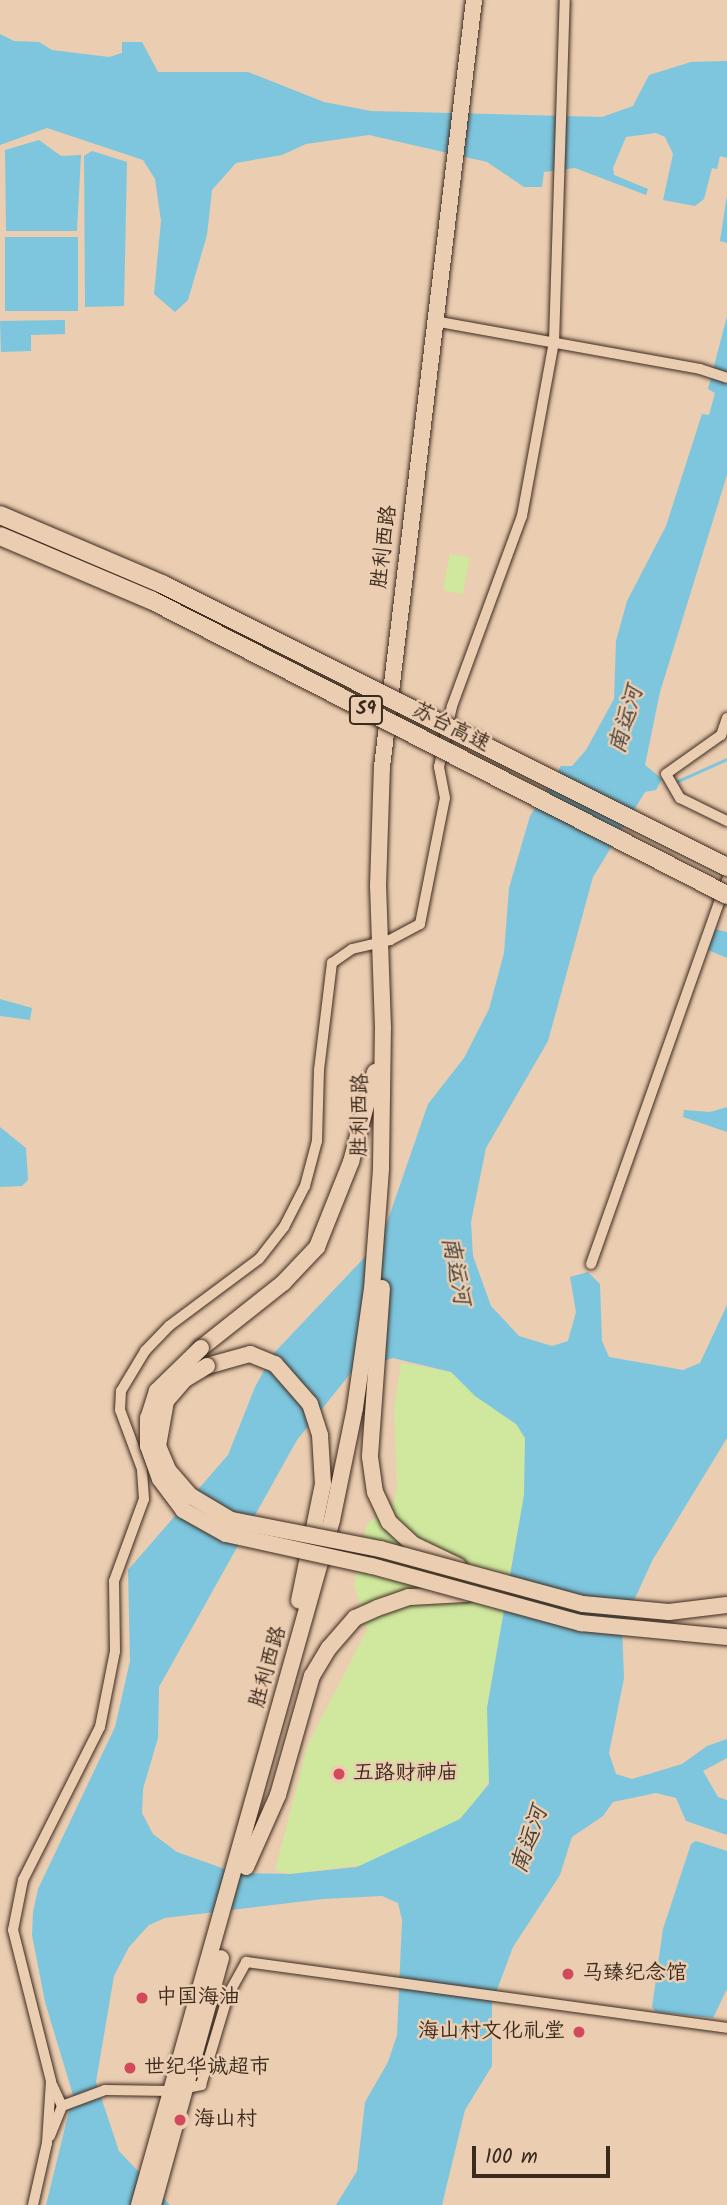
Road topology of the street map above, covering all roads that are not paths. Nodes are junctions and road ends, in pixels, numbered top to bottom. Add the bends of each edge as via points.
1 (474, 0) edge
2 (484, 0) edge
3 (565, 0) edge
4 (466, 107) junction
5 (439, 322) junction
6 (554, 342) junction
7 (727, 378) edge
8 (0, 515) edge
9 (0, 536) edge
10 (727, 718) edge
11 (727, 821) edge
12 (608, 834) junction
13 (727, 867) edge
14 (727, 879) edge
15 (727, 895) edge
16 (727, 905) edge
17 (385, 941) junction
18 (383, 1028) junction
19 (590, 1264) dead end
20 (382, 1288) junction
21 (479, 1576) junction
22 (472, 1594) junction
23 (727, 1605) edge
24 (727, 1637) edge
25 (275, 1723) junction
26 (242, 1869) junction
27 (727, 2028) edge
28 (51, 2081) junction
29 (178, 2090) junction
30 (65, 2105) junction
31 (47, 2143) junction
32 (152, 2182) junction
33 (33, 2205) edge
34 (139, 2205) edge
35 (152, 2205) edge

1 - 4 main road, 胜利西路
2 - 4 main road, 胜利西路
3 - 6 street via 558,107
4 - 5 main road, 胜利西路
5 - 6 street
5 - 17 main road, 胜利西路 via 395,742
6 - 7 street via 701,369
6 - 17 street via 522,516 452,706 439,767 445,798 424,911 420,924
8 - 13 highway, 苏台高速 / S9, bridge via 162,584
9 - 12 highway, 苏台高速 / S9, bridge via 151,600
10 - 11 street via 721,735 666,774 680,799
12 - 15 highway, 苏台高速 / S9, bridge
12 - 16 highway, bridge
14 - 19 street
17 - 18 main road, 胜利西路
17 - 20 main road, 胜利西路 via 392,1166
17 - 28 street via 352,949 332,963 319,1070 317,1141 305,1186 284,1227 259,1259 169,1326 145,1351 121,1391 120,1410 142,1469 144,1499 114,1581 115,1651 100,1727 23,1880 13,1930
18 - 22 main road, bridge via 351,1162 317,1248 157,1391 148,1418 148,1446 160,1479 183,1510 226,1534
18 - 25 main road, 胜利西路 via 373,1275 355,1408 332,1520
20 - 21 main road, bridge via 370,1457 375,1492 389,1522 414,1545
20 - 26 main road, 胜利西路 via 365,1411 342,1524
21 - 23 main road, bridge via 583,1604 669,1612
21 - 25 main road, bridge via 380,1549 231,1520 191,1496 168,1470 158,1446 166,1401 185,1379 206,1366 250,1354 275,1364 310,1404 320,1435 323,1484
22 - 24 main road, bridge via 581,1623
22 - 26 main road via 409,1597 355,1618 312,1676 278,1795
25 - 26 main road, 胜利西路
26 - 29 main road, 胜利西路
27 - 29 street via 246,1962 228,1995 201,2085
28 - 30 street
28 - 31 street
29 - 30 street via 105,2091
29 - 32 main road, 胜利西路
30 - 31 street
31 - 33 street
32 - 34 main road, 胜利西路
32 - 35 main road, 胜利西路

